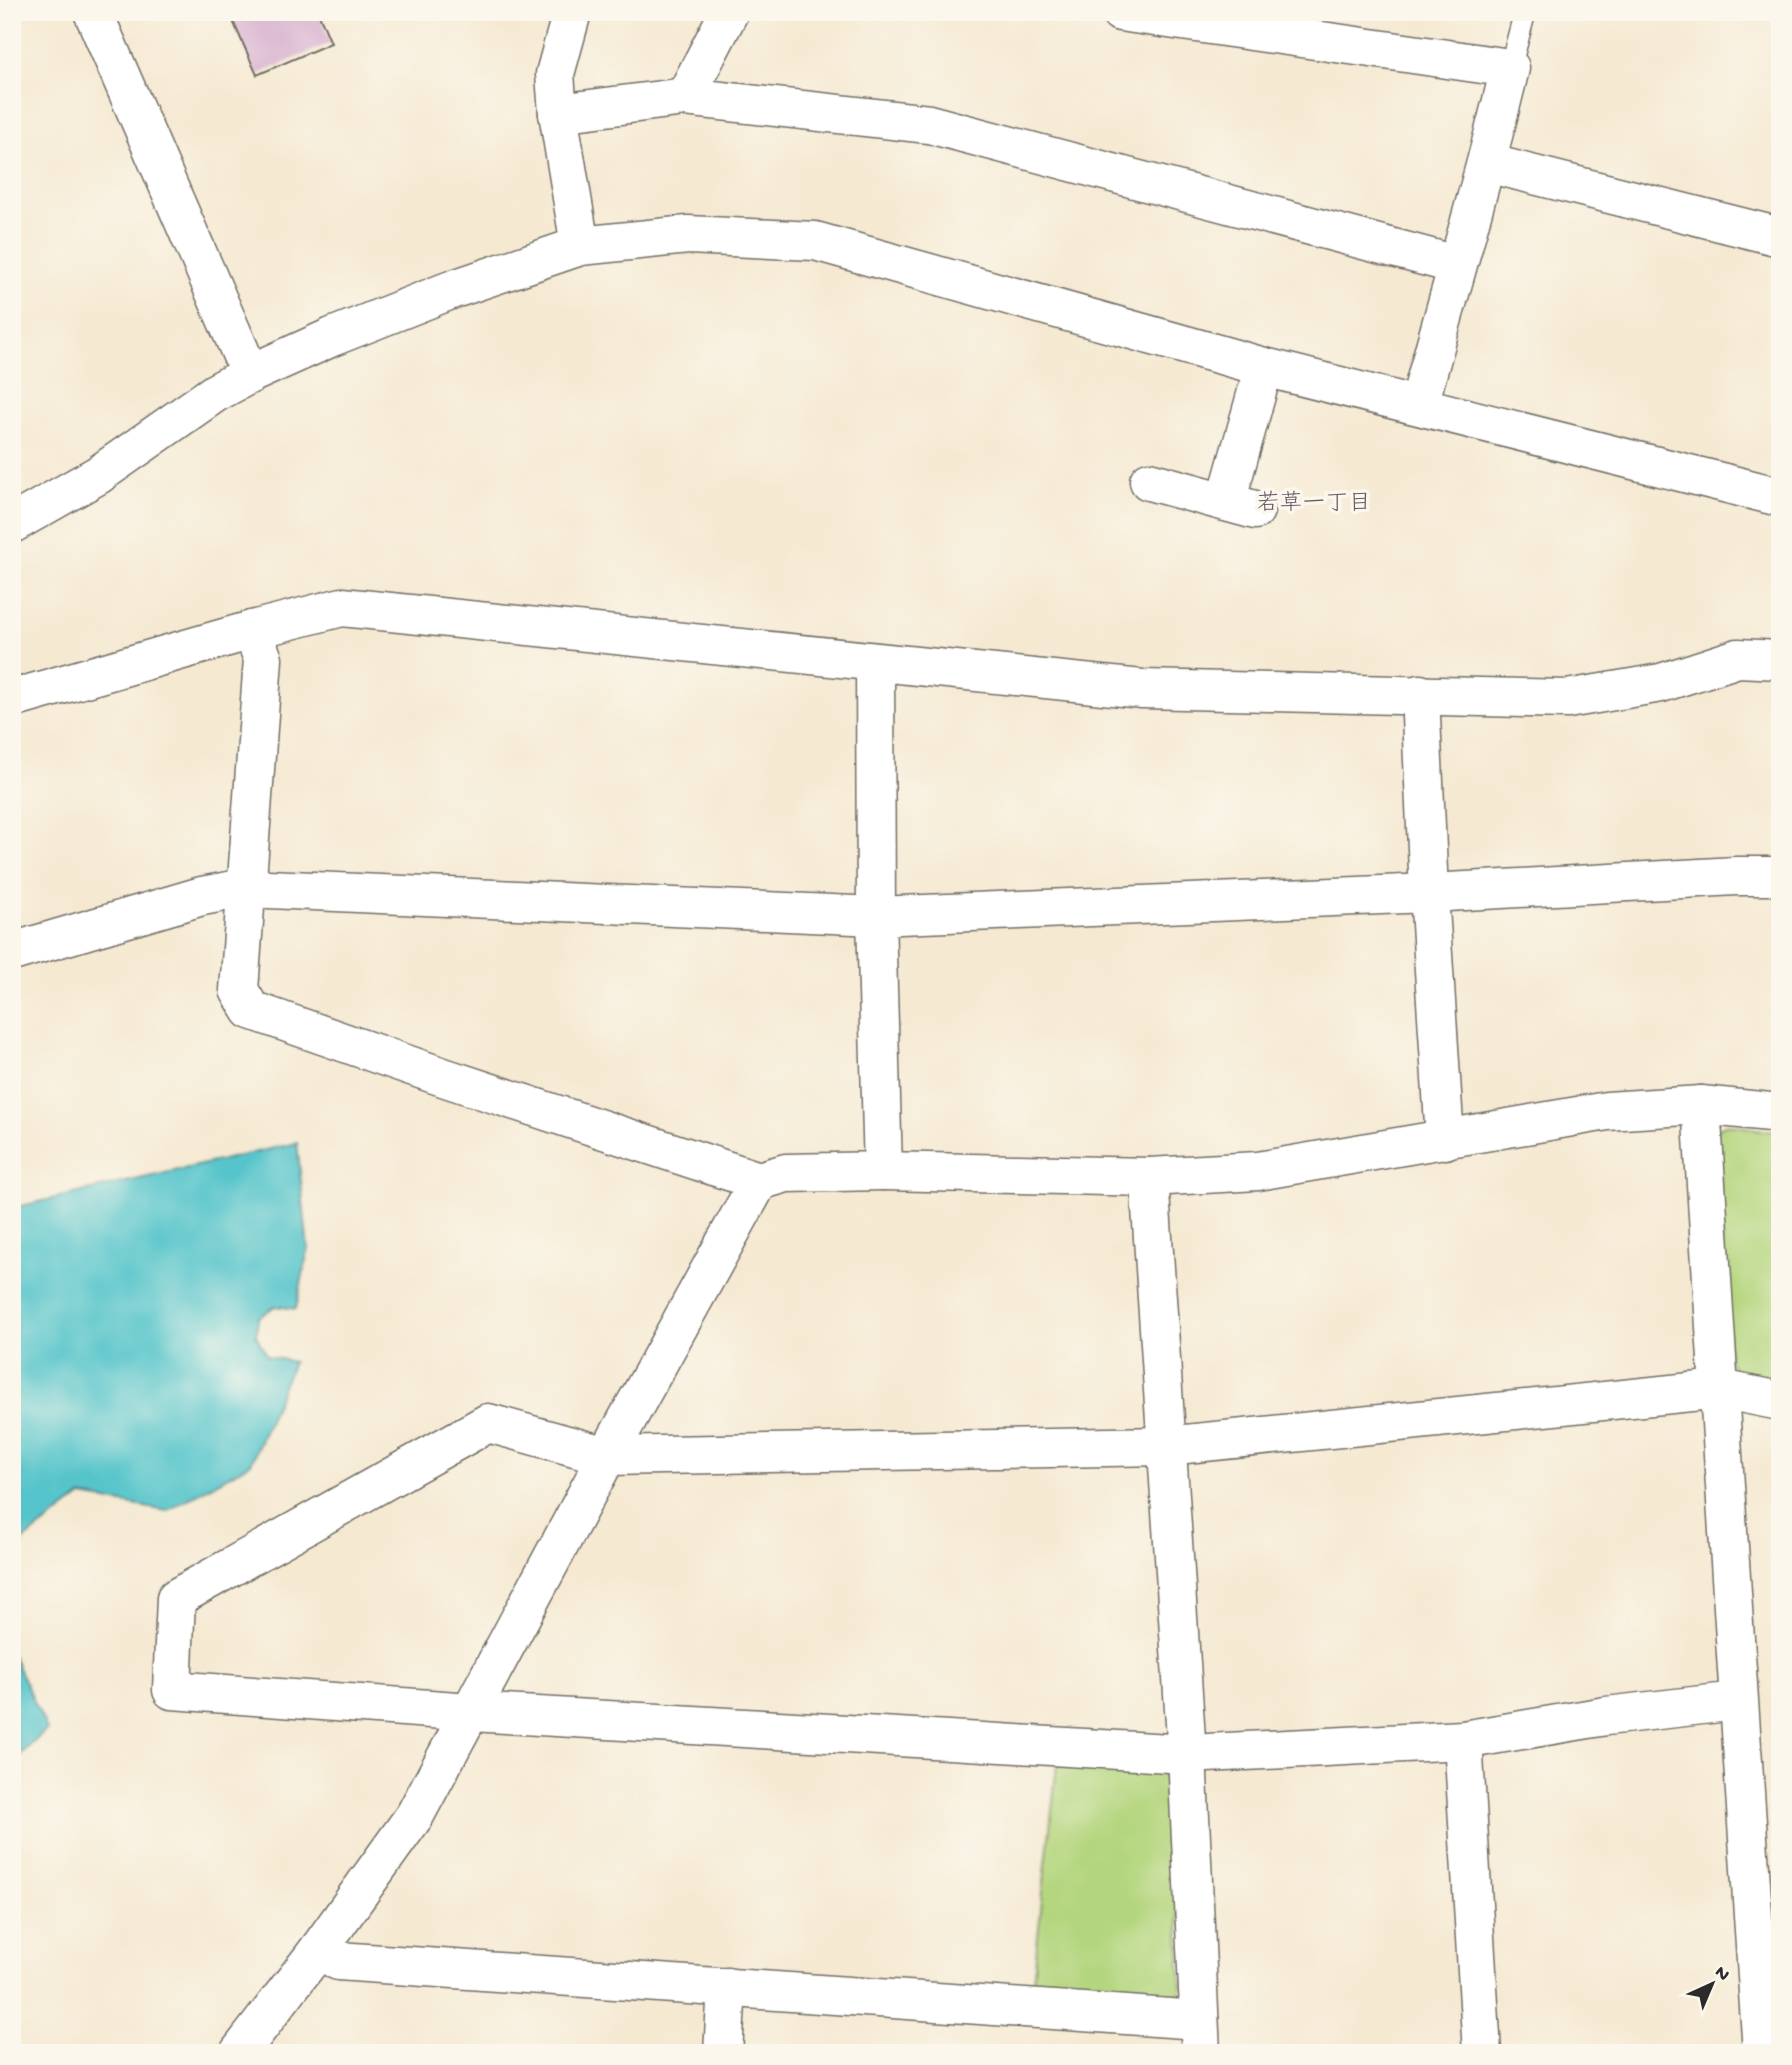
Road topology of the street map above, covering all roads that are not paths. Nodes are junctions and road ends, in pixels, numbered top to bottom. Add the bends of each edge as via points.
1 (93, 12) edge
2 (572, 12) edge
3 (729, 12) edge
4 (1119, 12) edge
5 (1525, 12) edge
6 (1510, 68) junction
7 (685, 97) junction
8 (558, 113) junction
9 (1488, 163) junction
10 (1780, 237) edge
11 (580, 246) junction
12 (1457, 265) junction
13 (1264, 367) junction
14 (250, 374) junction
15 (1419, 405) junction
16 (1149, 481) dead end
17 (1780, 497) edge
18 (12, 524) edge
19 (252, 630) junction
20 (1780, 660) edge
21 (875, 662) junction
22 (1420, 694) junction
23 (12, 699) edge
24 (1780, 876) edge
25 (245, 888) junction
26 (1429, 893) junction
27 (876, 916) junction
28 (12, 953) edge
29 (1701, 1105) junction
30 (1780, 1113) edge
31 (1445, 1139) junction
32 (883, 1171) junction
33 (1149, 1177) junction
34 (759, 1181) junction
35 (1720, 1389) junction
36 (1780, 1401) edge
37 (1166, 1446) junction
38 (607, 1456) junction
39 (1737, 1701) junction
40 (471, 1712) junction
41 (1463, 1740) junction
42 (1186, 1754) junction
43 (318, 1949) junction
44 (727, 1987) junction
45 (1200, 2037) edge
46 (239, 2053) edge
47 (723, 2053) edge
48 (1482, 2053) edge
49 (1762, 2053) edge

1 - 14 street
2 - 8 street via 555,74
3 - 7 street
4 - 6 street
5 - 6 lane
6 - 9 street
7 - 8 street
7 - 12 street via 929,124
8 - 11 street
9 - 10 street
9 - 12 street
11 - 13 street via 688,235 815,242
11 - 14 street via 451,290
12 - 15 street
13 - 15 street
13 - 16 street via 1241,506
14 - 18 street via 215,393 98,475
15 - 17 street
19 - 21 street via 342,607
19 - 23 street
19 - 25 street via 264,659
20 - 22 street via 1738,658 1661,683 1567,699
21 - 22 street via 1142,689
21 - 27 street
22 - 26 street
24 - 26 street
25 - 27 street
25 - 28 street via 202,896
25 - 34 street via 239,990 251,1010
26 - 27 street
26 - 31 street
27 - 32 street
29 - 30 street
29 - 31 street via 1607,1111
29 - 35 street
31 - 33 street via 1258,1171
32 - 33 street
32 - 34 street via 786,1173
33 - 37 street
34 - 38 street
35 - 36 street
35 - 37 street
35 - 39 street
37 - 38 street
37 - 42 street
38 - 40 street
38 - 40 street via 488,1423 176,1598 172,1690
39 - 41 street via 1606,1716
39 - 49 street
40 - 42 street
40 - 43 street via 415,1815
41 - 42 street
41 - 48 street
42 - 45 street
43 - 44 street via 338,1961
43 - 46 street
44 - 45 street
44 - 47 street

